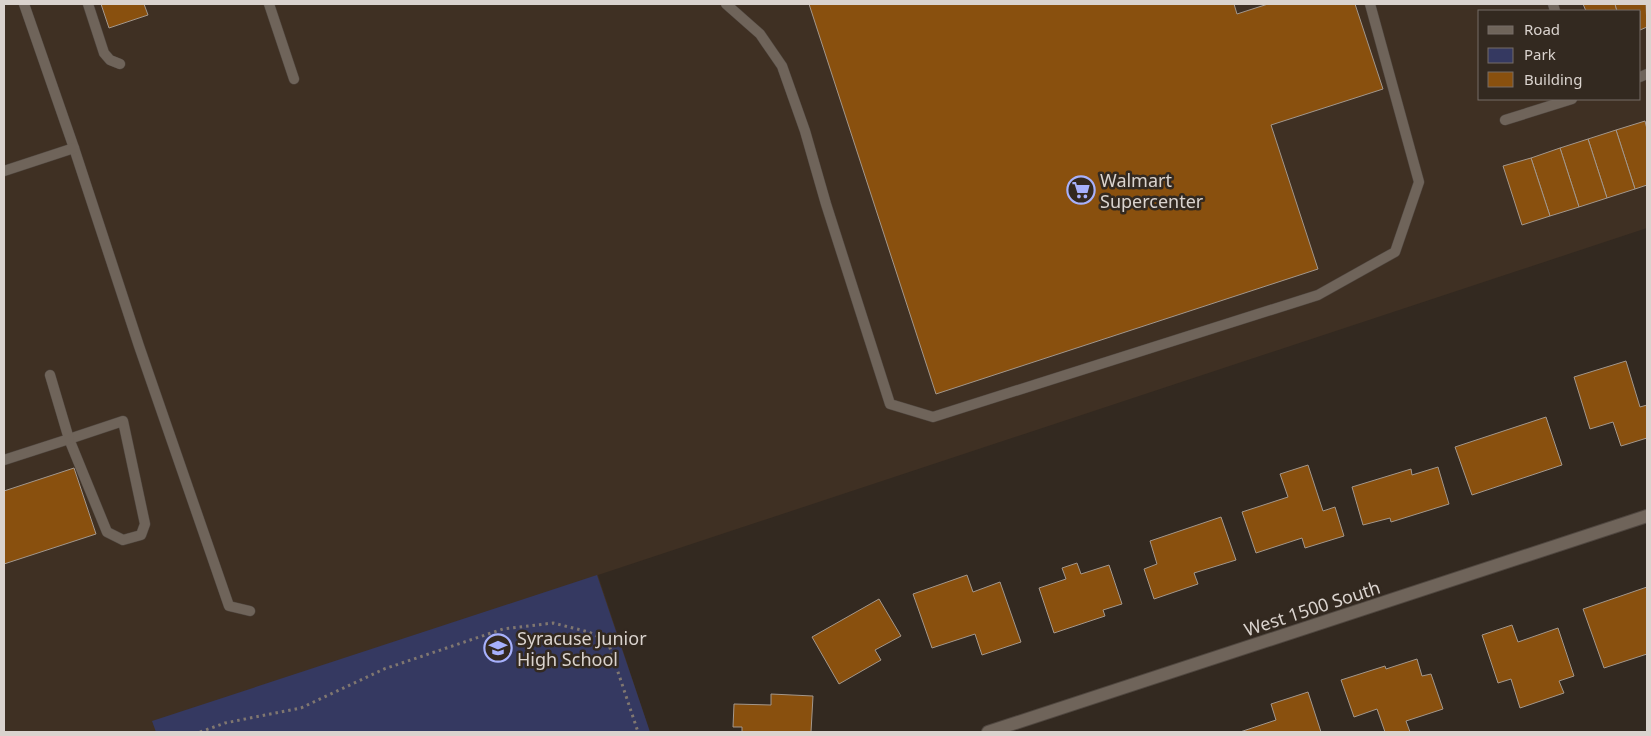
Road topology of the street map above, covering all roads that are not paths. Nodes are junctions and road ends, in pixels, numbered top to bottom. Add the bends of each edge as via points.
1 (24, 4) edge
2 (88, 4) edge
3 (269, 4) edge
4 (726, 4) edge
5 (1370, 4) edge
6 (120, 64) dead end
7 (294, 78) dead end
8 (1569, 100) edge
9 (1505, 120) dead end
10 (74, 148) junction
11 (4, 171) edge
12 (50, 375) dead end
13 (69, 439) junction
14 (4, 460) edge
15 (1647, 516) edge
16 (250, 611) dead end
17 (988, 732) edge

1 - 10 lane
2 - 6 lane via 104,53
3 - 7 lane
4 - 5 lane via 760,34 782,66 890,404 933,417 1318,295 1396,252 1419,182
8 - 9 lane
10 - 11 lane
10 - 16 lane via 230,606
12 - 13 lane
13 - 13 lane via 107,532 123,540 141,535 146,524 123,421
13 - 14 lane
15 - 17 street, West 1500 South

